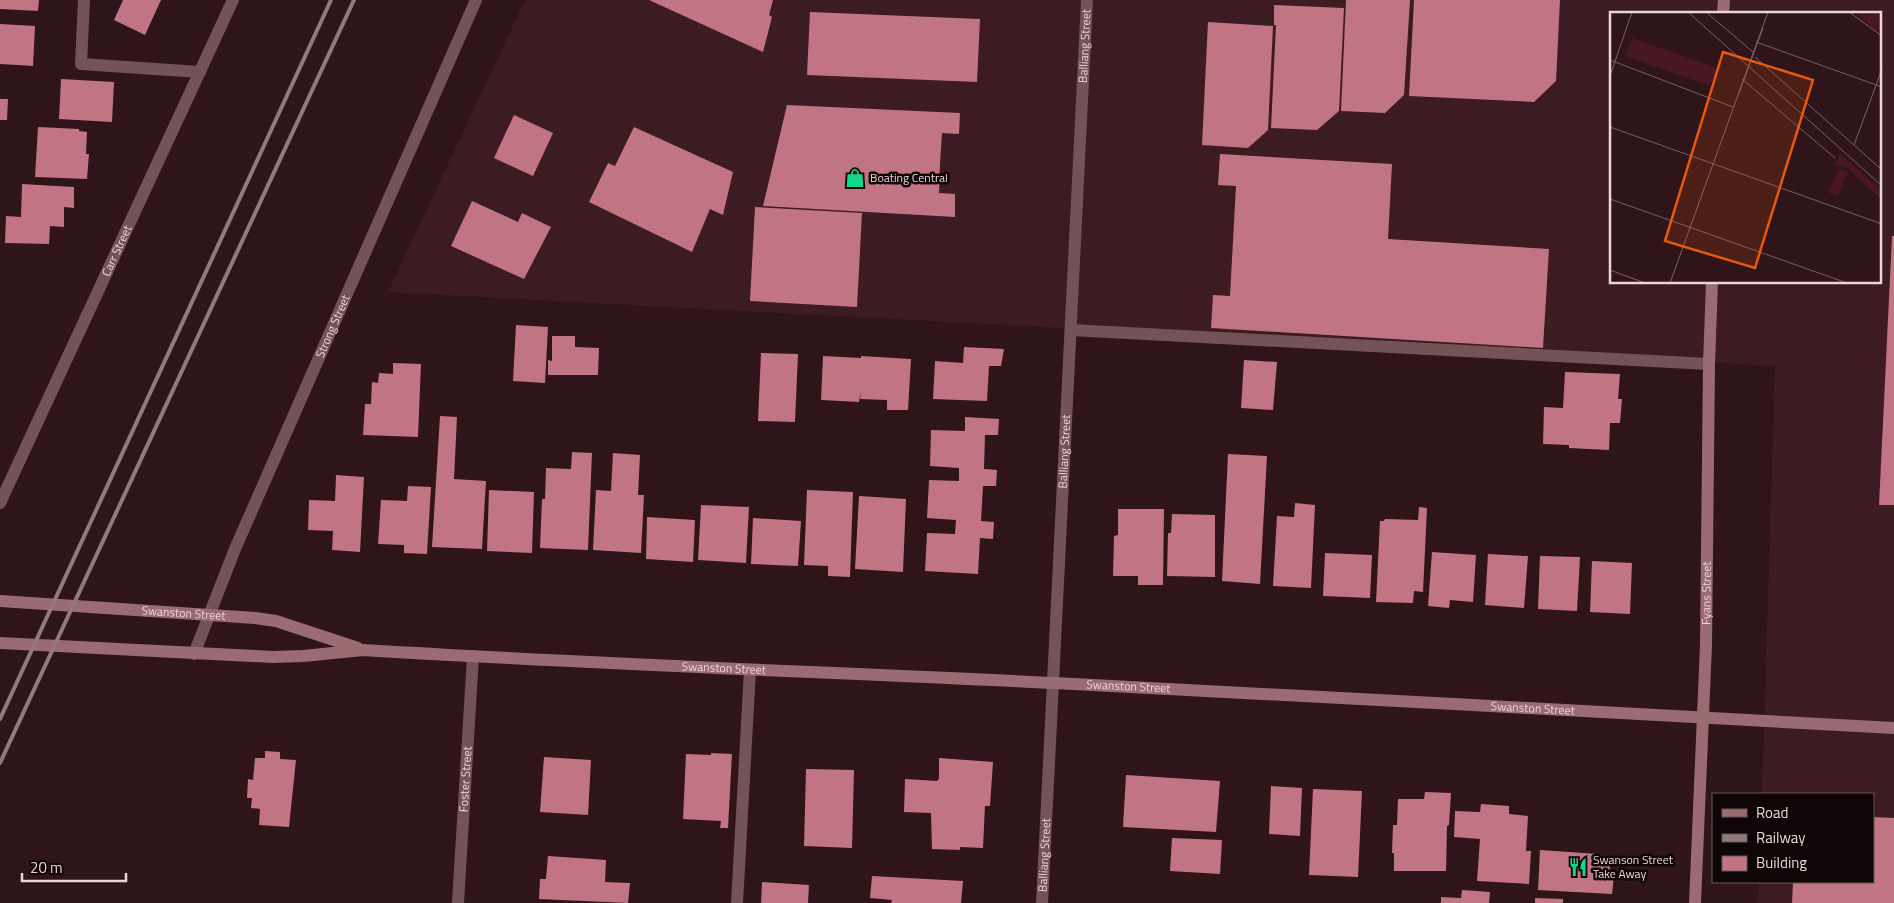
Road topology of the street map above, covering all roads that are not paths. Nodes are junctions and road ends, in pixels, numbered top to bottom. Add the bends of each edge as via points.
1 (84, 0) edge
2 (233, 0) edge
3 (476, 0) edge
4 (1087, 0) edge
5 (200, 72) junction
6 (1712, 284) edge
7 (1071, 330) junction
8 (1709, 364) junction
9 (0, 503) edge
10 (0, 601) edge
11 (208, 615) junction
12 (0, 643) edge
13 (363, 650) junction
14 (194, 654) junction
15 (473, 656) junction
16 (750, 670) junction
17 (1054, 683) junction
18 (1702, 718) junction
19 (1894, 728) edge
20 (458, 903) edge
21 (737, 903) edge
22 (1042, 903) edge
23 (1695, 903) edge

1 - 5 street via 81,64
2 - 5 street, Carr Street
3 - 11 street, Strong Street
4 - 7 street, Balliang Street
5 - 9 street, Carr Street
6 - 8 street, Fyans Street
7 - 8 street
7 - 17 street, Balliang Street
8 - 18 street, Fyans Street via 1706,645
10 - 11 street, Swanston Street
11 - 13 street, Swanston Street via 276,622
11 - 14 street, Strong Street
12 - 14 street, Swanston Street
13 - 14 street, Swanston Street via 303,656
13 - 15 street, Swanston Street
15 - 16 street, Swanston Street
15 - 20 street, Foster Street
16 - 17 street, Swanston Street
16 - 21 street
17 - 18 street, Swanston Street
17 - 22 street, Balliang Street
18 - 19 street, Swanston Street
18 - 23 street, Fyans Street

